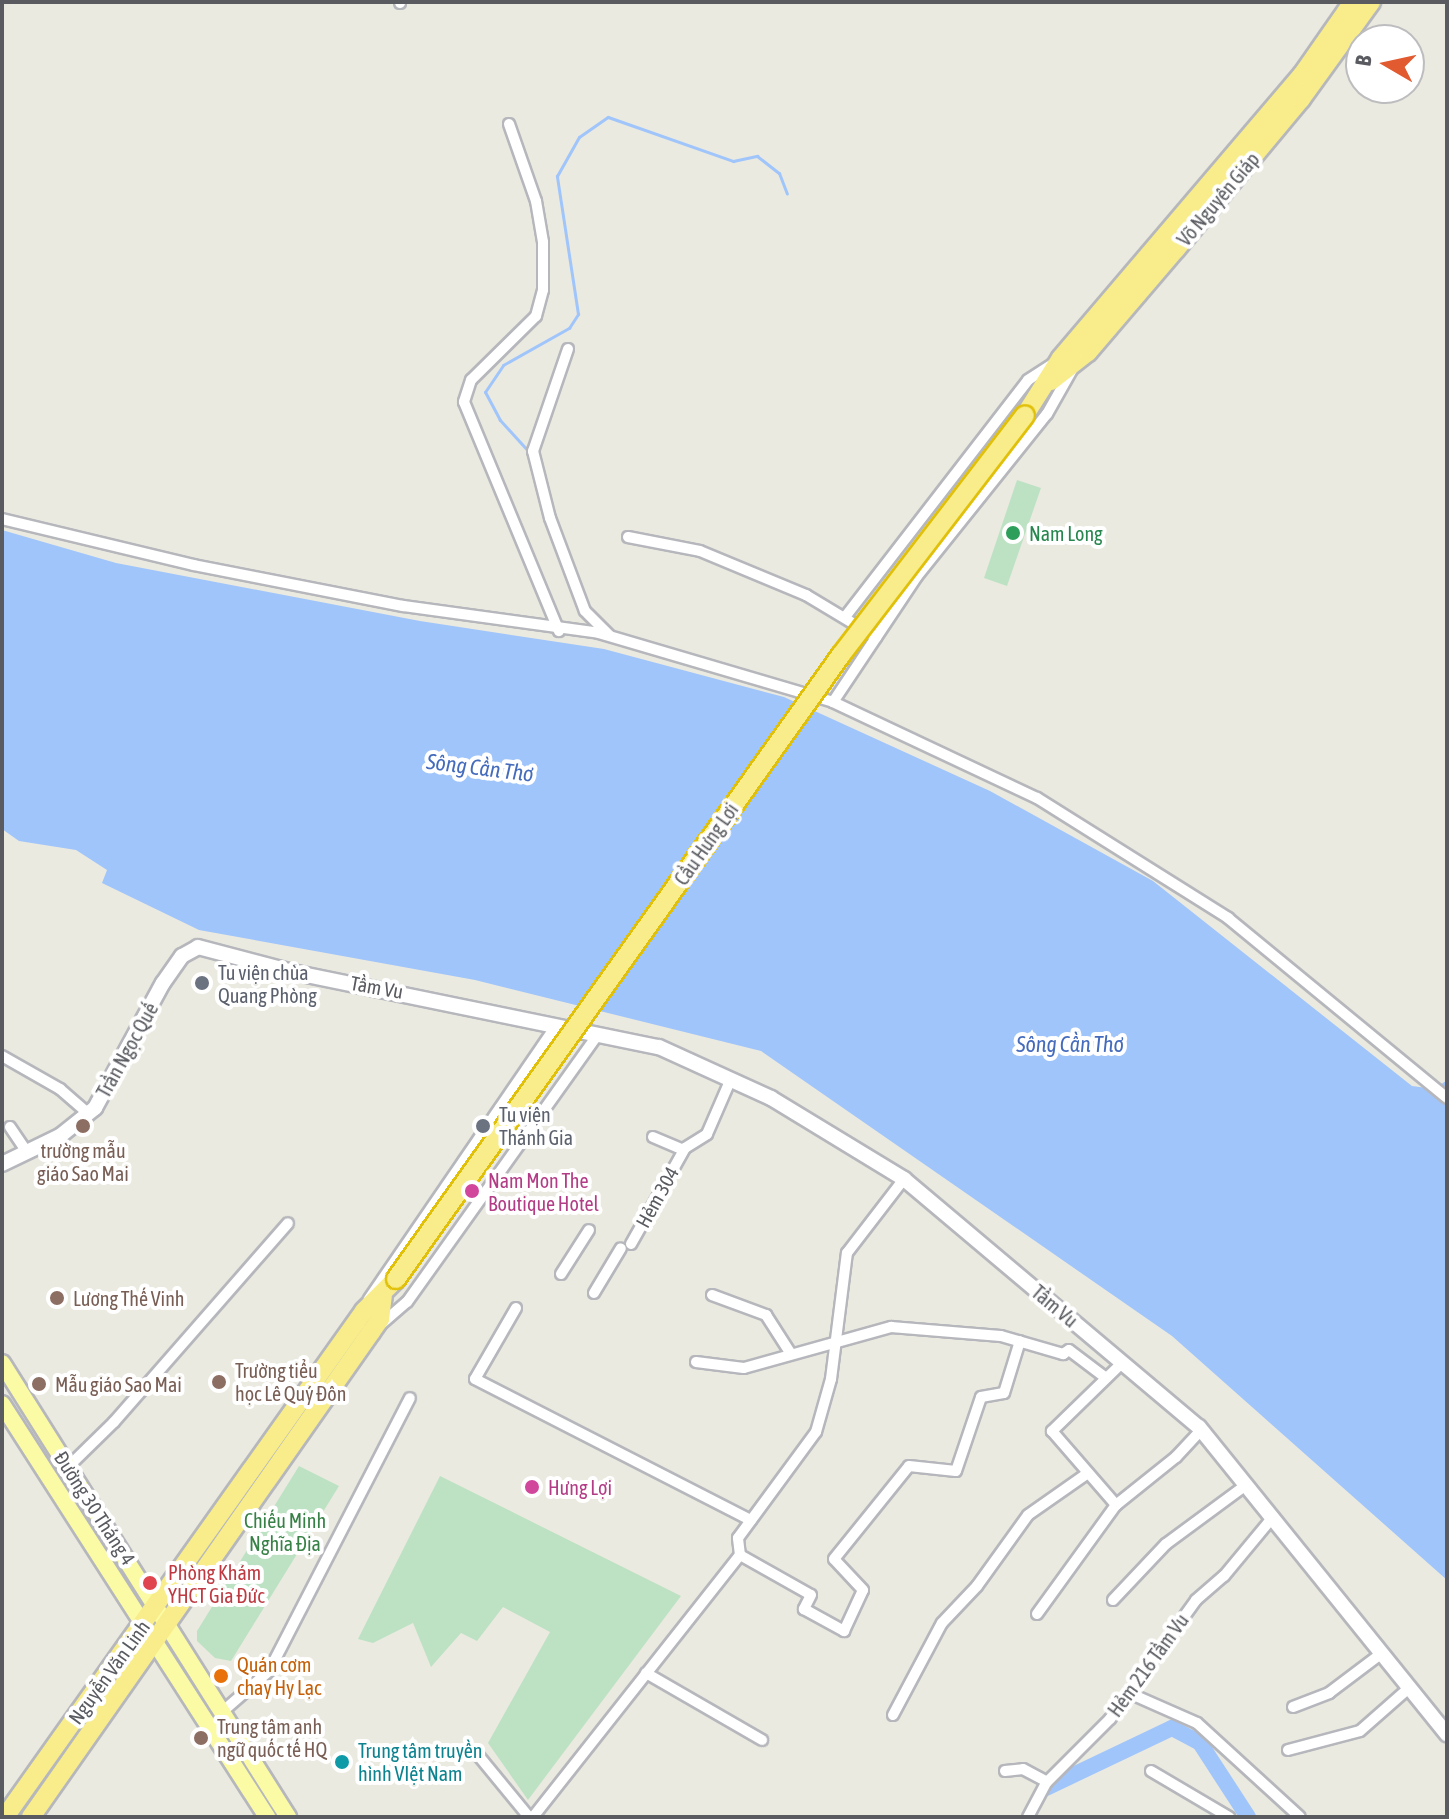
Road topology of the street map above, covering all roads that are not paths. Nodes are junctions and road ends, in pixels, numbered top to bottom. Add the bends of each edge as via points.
1 (1353, 2) edge
2 (1371, 2) edge
3 (509, 124) dead end
4 (1171, 244) junction
5 (568, 349) dead end
6 (1067, 362) junction
7 (1025, 415) joint
8 (2, 519) edge
9 (628, 537) dead end
10 (845, 617) junction
11 (564, 631) junction
12 (613, 637) junction
13 (876, 637) junction
14 (833, 702) junction
15 (198, 947) joint
16 (555, 1027) junction
17 (598, 1034) junction
18 (2, 1056) edge
19 (730, 1081) junction
20 (1447, 1098) edge
21 (88, 1113) junction
22 (10, 1127) dead end
23 (653, 1137) dead end
24 (683, 1150) junction
25 (27, 1152) junction
26 (2, 1164) edge
27 (904, 1179) junction
28 (288, 1223) dead end
29 (589, 1230) dead end
30 (561, 1274) dead end
31 (396, 1279) joint
32 (594, 1293) dead end
33 (712, 1295) dead end
34 (383, 1296) junction
35 (516, 1308) dead end
36 (364, 1311) junction
37 (371, 1332) junction
38 (1020, 1341) junction
39 (836, 1342) junction
40 (791, 1354) junction
41 (696, 1362) dead end
42 (2, 1363) edge
43 (1122, 1363) junction
44 (1106, 1378) junction
45 (410, 1398) dead end
46 (2, 1404) edge
47 (1201, 1430) junction
48 (68, 1467) junction
49 (1088, 1473) junction
50 (1246, 1485) junction
51 (1116, 1505) junction
52 (1273, 1517) junction
53 (751, 1520) junction
54 (740, 1555) junction
55 (1113, 1600) dead end
56 (157, 1606) junction
57 (1037, 1614) dead end
58 (144, 1624) junction
59 (169, 1624) junction
60 (156, 1642) junction
61 (1382, 1653) junction
62 (646, 1673) junction
63 (1410, 1687) junction
64 (1129, 1693) junction
65 (1293, 1707) dead end
66 (222, 1712) junction
67 (893, 1715) dead end
68 (1447, 1734) edge
69 (762, 1740) dead end
70 (1288, 1750) dead end
71 (478, 1755) dead end
72 (1005, 1771) dead end
73 (1151, 1771) dead end
74 (1047, 1782) junction
75 (5, 1817) edge
76 (31, 1817) edge
77 (267, 1817) edge
78 (288, 1817) edge
79 (531, 1817) edge
80 (1028, 1817) edge
81 (1229, 1817) edge
82 (1300, 1817) edge

1 - 4 highway, Võ Nguyên Giáp
2 - 4 highway, Võ Nguyên Giáp via 1301,99
3 - 11 street via 536,201 543,290 536,316 471,380 464,402
4 - 6 highway, Võ Nguyên Giáp
5 - 12 street via 533,451 550,518 585,611
6 - 7 highway, Võ Nguyên Giáp
6 - 10 street via 1028,380
6 - 13 street via 1047,414 917,576
7 - 31 highway, Cầu Hưng Lợi, bridge via 841,655
8 - 11 street via 209,568
9 - 10 street via 700,551
10 - 13 street
11 - 12 street
12 - 14 street
13 - 14 street
14 - 20 street via 1037,798 1228,918
15 - 16 street, Tầm Vu
15 - 21 street, Trần Ngọc Quế via 174,966
16 - 17 street, Tầm Vu
16 - 36 street via 376,1282
17 - 19 street, Tầm Vu via 659,1047
17 - 37 street via 407,1302
18 - 21 street via 60,1089
19 - 24 street, Hẻm 304 via 707,1134
19 - 27 street, Tầm Vu via 771,1098
21 - 25 street, Trần Ngọc Quế
22 - 25 street
23 - 24 street, Hẻm 304
24 - 32 street, Hẻm 304
25 - 26 street, Trần Ngọc Quế
27 - 39 street via 847,1253
27 - 43 street, Tầm Vu
28 - 48 street via 124,1411
29 - 30 street
31 - 34 highway, Nguyễn Văn Linh
33 - 40 street via 766,1315
34 - 36 highway, Nguyễn Văn Linh
34 - 37 highway, Nguyễn Văn Linh via 380,1319
35 - 53 street via 475,1379
36 - 56 highway, Nguyễn Văn Linh
37 - 59 highway, Nguyễn Văn Linh
38 - 39 street via 891,1327
38 - 44 street via 1063,1354 1069,1350
38 - 54 street via 1004,1393 981,1397 956,1471 909,1466 834,1559 863,1590 844,1631 804,1609 811,1595
39 - 40 street
39 - 53 street via 816,1432
40 - 41 street via 744,1368
42 - 48 main road, Đường 30 Tháng 4
43 - 44 street
43 - 47 street, Tầm Vu
44 - 49 street via 1052,1426
45 - 66 street via 269,1671
46 - 58 main road, Đường 30 Tháng 4
47 - 50 street, Tầm Vu
47 - 51 street
48 - 56 main road, Đường 30 Tháng 4
49 - 51 street
49 - 67 street via 1028,1515 977,1586 942,1623
50 - 52 street, Tầm Vu
50 - 55 street via 1166,1544
51 - 57 street
52 - 61 street, Tầm Vu
52 - 64 street, Hẻm 216 Tầm Vu via 1224,1576 1196,1600
53 - 54 street via 738,1538
54 - 62 street
56 - 58 highway, Nguyễn Văn Linh
56 - 59 main road, Đường 30 Tháng 4
58 - 60 main road, Đường 30 Tháng 4
58 - 75 highway, Nguyễn Văn Linh
59 - 60 highway, Nguyễn Văn Linh
59 - 66 main road, Đường 30 Tháng 4
60 - 76 highway, Nguyễn Văn Linh
60 - 77 main road, Đường 30 Tháng 4
61 - 63 street, Tầm Vu
61 - 65 street via 1329,1693
62 - 69 street
62 - 79 street
63 - 68 street, Tầm Vu
63 - 70 street via 1360,1731
64 - 74 street, Hẻm 216 Tầm Vu
64 - 82 street via 1197,1723
66 - 78 main road, Đường 30 Tháng 4
71 - 79 street
72 - 74 street via 1023,1769
73 - 81 street
74 - 80 street, Hẻm 216 Tầm Vu

